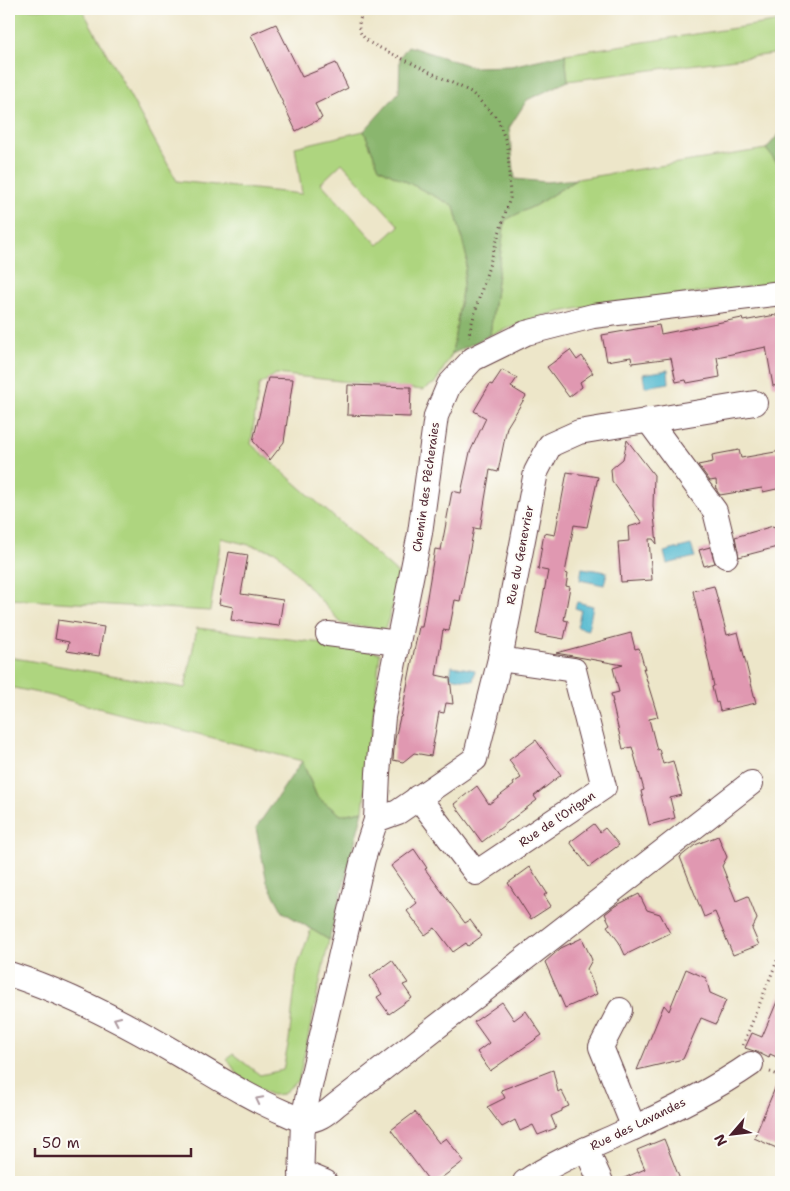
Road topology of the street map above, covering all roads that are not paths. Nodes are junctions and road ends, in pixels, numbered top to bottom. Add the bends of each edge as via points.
1 (781, 293) edge
2 (755, 403) dead end
3 (648, 420) junction
4 (726, 556) dead end
5 (328, 634) dead end
6 (398, 644) junction
7 (500, 659) junction
8 (751, 783) dead end
9 (418, 797) junction
10 (376, 820) junction
11 (9, 974) edge
12 (620, 1010) dead end
13 (751, 1064) dead end
14 (303, 1120) junction
15 (634, 1128) junction
16 (586, 1149) junction
17 (301, 1177) edge
18 (325, 1182) edge
19 (525, 1182) edge
20 (601, 1182) edge

1 - 6 street, Chemin des Pêcheraies via 593,316 526,333 473,359 449,385 436,416 420,533
2 - 3 street, Rue du Genevrier
3 - 4 street via 715,511
3 - 7 street, Rue du Genevrier via 579,432 550,445 536,472
5 - 6 street
6 - 10 street, Chemin des Pêcheraies via 383,718
7 - 9 street, Rue du Genevrier via 475,759
7 - 9 street, Rue de l'Origan via 574,670 604,788 476,873
8 - 14 street via 324,1116
9 - 10 street, Rue du Genevrier via 398,812
10 - 14 street, Chemin des Pêcheraies via 363,859
14 -> 11 street via 247,1094 140,1031
12 - 15 street via 601,1047
13 - 15 street, Rue des Lavandes via 728,1080
14 - 17 street, Chemin des Pêcheraies
15 - 16 street, Rue des Lavandes
16 - 19 street, Rue des Lavandes via 544,1168
16 - 20 street
17 - 18 street

